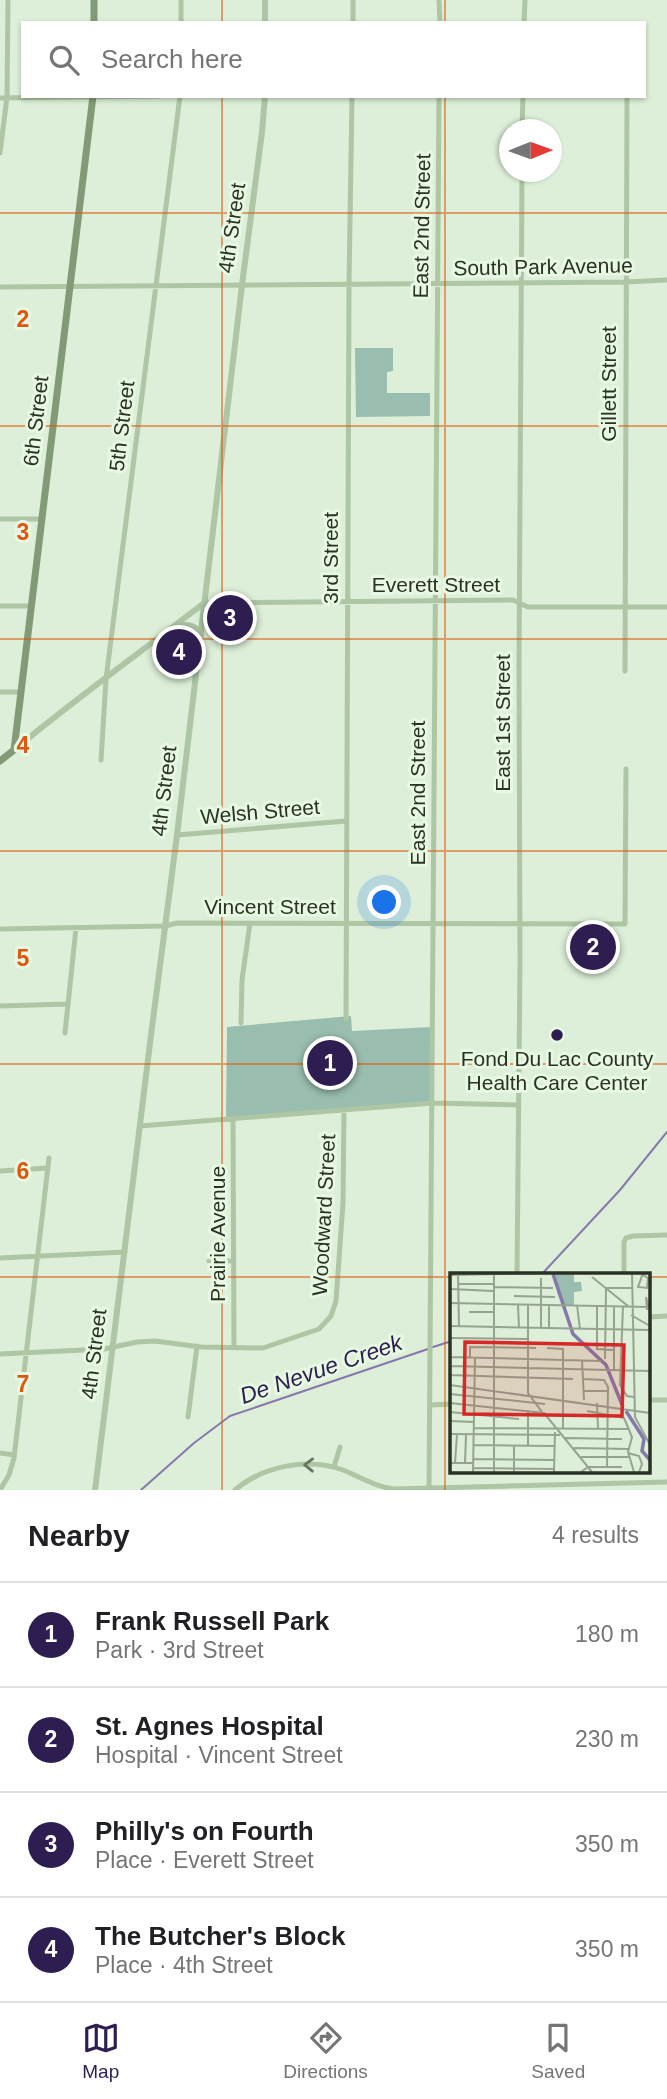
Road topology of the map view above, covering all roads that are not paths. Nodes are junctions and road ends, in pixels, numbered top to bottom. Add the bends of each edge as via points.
1 (8, 0) edge
2 (94, 0) edge
3 (181, 0) edge
4 (265, 0) edge
5 (353, 0) edge
6 (439, 0) edge
7 (525, 0) edge
8 (94, 21) edge
9 (181, 21) edge
10 (265, 21) edge
11 (353, 21) edge
12 (440, 21) edge
13 (524, 21) edge
14 (3, 97) edge
15 (21, 97) edge
16 (93, 98) edge
17 (180, 98) edge
18 (265, 98) edge
19 (352, 98) edge
20 (439, 98) edge
21 (523, 98) edge
22 (627, 98) edge
23 (522, 119) edge
24 (0, 153) edge
25 (522, 182) edge
26 (667, 281) edge
27 (625, 282) junction
28 (520, 283) junction
29 (349, 284) junction
30 (436, 284) junction
31 (242, 285) junction
32 (155, 286) junction
33 (0, 287) edge
34 (70, 287) junction
35 (0, 519) edge
36 (42, 519) junction
37 (435, 601) junction
38 (347, 602) junction
39 (205, 603) junction
40 (519, 604) junction
41 (0, 606) edge
42 (31, 606) junction
43 (667, 607) edge
44 (625, 608) junction
45 (174, 627) junction
46 (201, 635) junction
47 (625, 671) dead end
48 (106, 679) junction
49 (0, 692) edge
50 (20, 692) junction
51 (14, 750) junction
52 (101, 760) dead end
53 (0, 761) edge
54 (626, 769) dead end
55 (346, 821) junction
56 (177, 835) junction
57 (250, 923) junction
58 (347, 923) junction
59 (433, 923) junction
60 (519, 924) junction
61 (165, 926) junction
62 (76, 928) junction
63 (0, 929) edge
64 (68, 1004) junction
65 (0, 1006) edge
66 (346, 1019) dead end
67 (241, 1023) dead end
68 (65, 1033) dead end
69 (432, 1103) junction
70 (518, 1105) junction
71 (344, 1110) junction
72 (233, 1119) junction
73 (140, 1126) junction
74 (48, 1158) dead end
75 (48, 1168) junction
76 (0, 1171) edge
77 (667, 1235) edge
78 (125, 1252) junction
79 (37, 1256) junction
80 (0, 1258) edge
81 (209, 1261) dead end
82 (233, 1261) junction
83 (517, 1273) edge
84 (624, 1273) edge
85 (197, 1346) junction
86 (113, 1348) junction
87 (234, 1348) junction
88 (27, 1353) junction
89 (0, 1354) edge
90 (450, 1404) edge
91 (430, 1405) junction
92 (188, 1418) dead end
93 (340, 1447) dead end
94 (0, 1453) edge
95 (14, 1455) junction
96 (334, 1467) junction
97 (667, 1482) edge
98 (0, 1490) edge
99 (95, 1490) edge
100 (235, 1490) edge
101 (429, 1490) edge

1 - 14 street
2 - 8 main road
3 - 9 street
4 - 10 street
5 - 11 street
6 - 12 street
7 - 13 street
14 - 15 street
14 - 24 street
16 - 34 main road, 6th Street
17 - 32 street, 5th Street
18 - 31 street, 4th Street
19 - 29 street, 3rd Street
20 - 30 street, East 2nd Street
21 - 23 street
22 - 27 street, Gillett Street
25 - 28 street, East 1st Street
26 - 27 street, South Park Avenue
27 - 28 street, South Park Avenue
27 - 44 street, Gillett Street
28 - 30 street, South Park Avenue
28 - 40 street, East 1st Street
29 - 30 street, South Park Avenue
29 - 31 street, South Park Avenue
29 - 38 street, 3rd Street
30 - 37 street, East 2nd Street
31 - 32 street, South Park Avenue
31 - 39 street, 4th Street
32 - 34 street, South Park Avenue
32 - 48 street, 5th Street
33 - 34 street, South Park Avenue
34 - 36 main road, 6th Street
35 - 36 street
36 - 42 main road, 6th Street
37 - 38 street, Everett Street
37 - 40 street, Everett Street via 513,600
37 - 59 street, East 2nd Street
38 - 39 street, Everett Street
38 - 55 street, 3rd Street
39 - 45 street
39 - 46 street, 4th Street
40 - 44 street, Everett Street
40 - 60 street, East 1st Street
41 - 42 street
42 - 50 main road, 6th Street
43 - 44 street, Everett Street
44 - 47 street, Gillett Street
45 - 46 street via 190,625
45 - 48 street
46 - 56 street, 4th Street
48 - 51 street
48 - 52 street, 5th Street
49 - 50 street
50 - 51 main road, 6th Street
51 - 53 main road
54 - 60 street, Vincent Street via 625,924
55 - 56 street, Welsh Street
55 - 58 street, 3rd Street
56 - 61 street, 4th Street
57 - 58 street, Vincent Street
57 - 61 street, Vincent Street
57 - 67 street
58 - 59 street, Vincent Street
58 - 66 street, 3rd Street
59 - 60 street, Vincent Street
59 - 69 street, East 2nd Street
60 - 70 street, East 1st Street
61 - 62 street, Vincent Street
61 - 73 street, 4th Street
62 - 63 street, Vincent Street
62 - 64 street
64 - 65 street
64 - 68 street
69 - 70 street
69 - 71 street
69 - 91 street, East 2nd Street
70 - 83 street, East 1st Street
71 - 72 street
71 - 87 street, Woodward Street via 344,1203 333,1313 322,1326 302,1336 264,1348
72 - 73 street
72 - 82 street, Prairie Avenue
73 - 78 street, 4th Street
74 - 75 street
75 - 76 street
75 - 79 street
77 - 84 street via 627,1237
78 - 79 street
78 - 86 street, 4th Street
79 - 80 street
79 - 88 street
81 - 82 street
82 - 87 street, Prairie Avenue
85 - 86 street, Woodward Street via 155,1341
85 - 87 street, Woodward Street
85 - 92 street
86 - 88 street, Woodward Street
86 - 99 street, 4th Street
88 - 89 street, Woodward Street
88 - 95 street
90 - 91 street
91 - 101 street, East 2nd Street
93 - 96 street
94 - 95 street
95 - 98 street
96 -> 100 street via 288,1466
96 - 101 street via 385,1488
97 - 101 street

